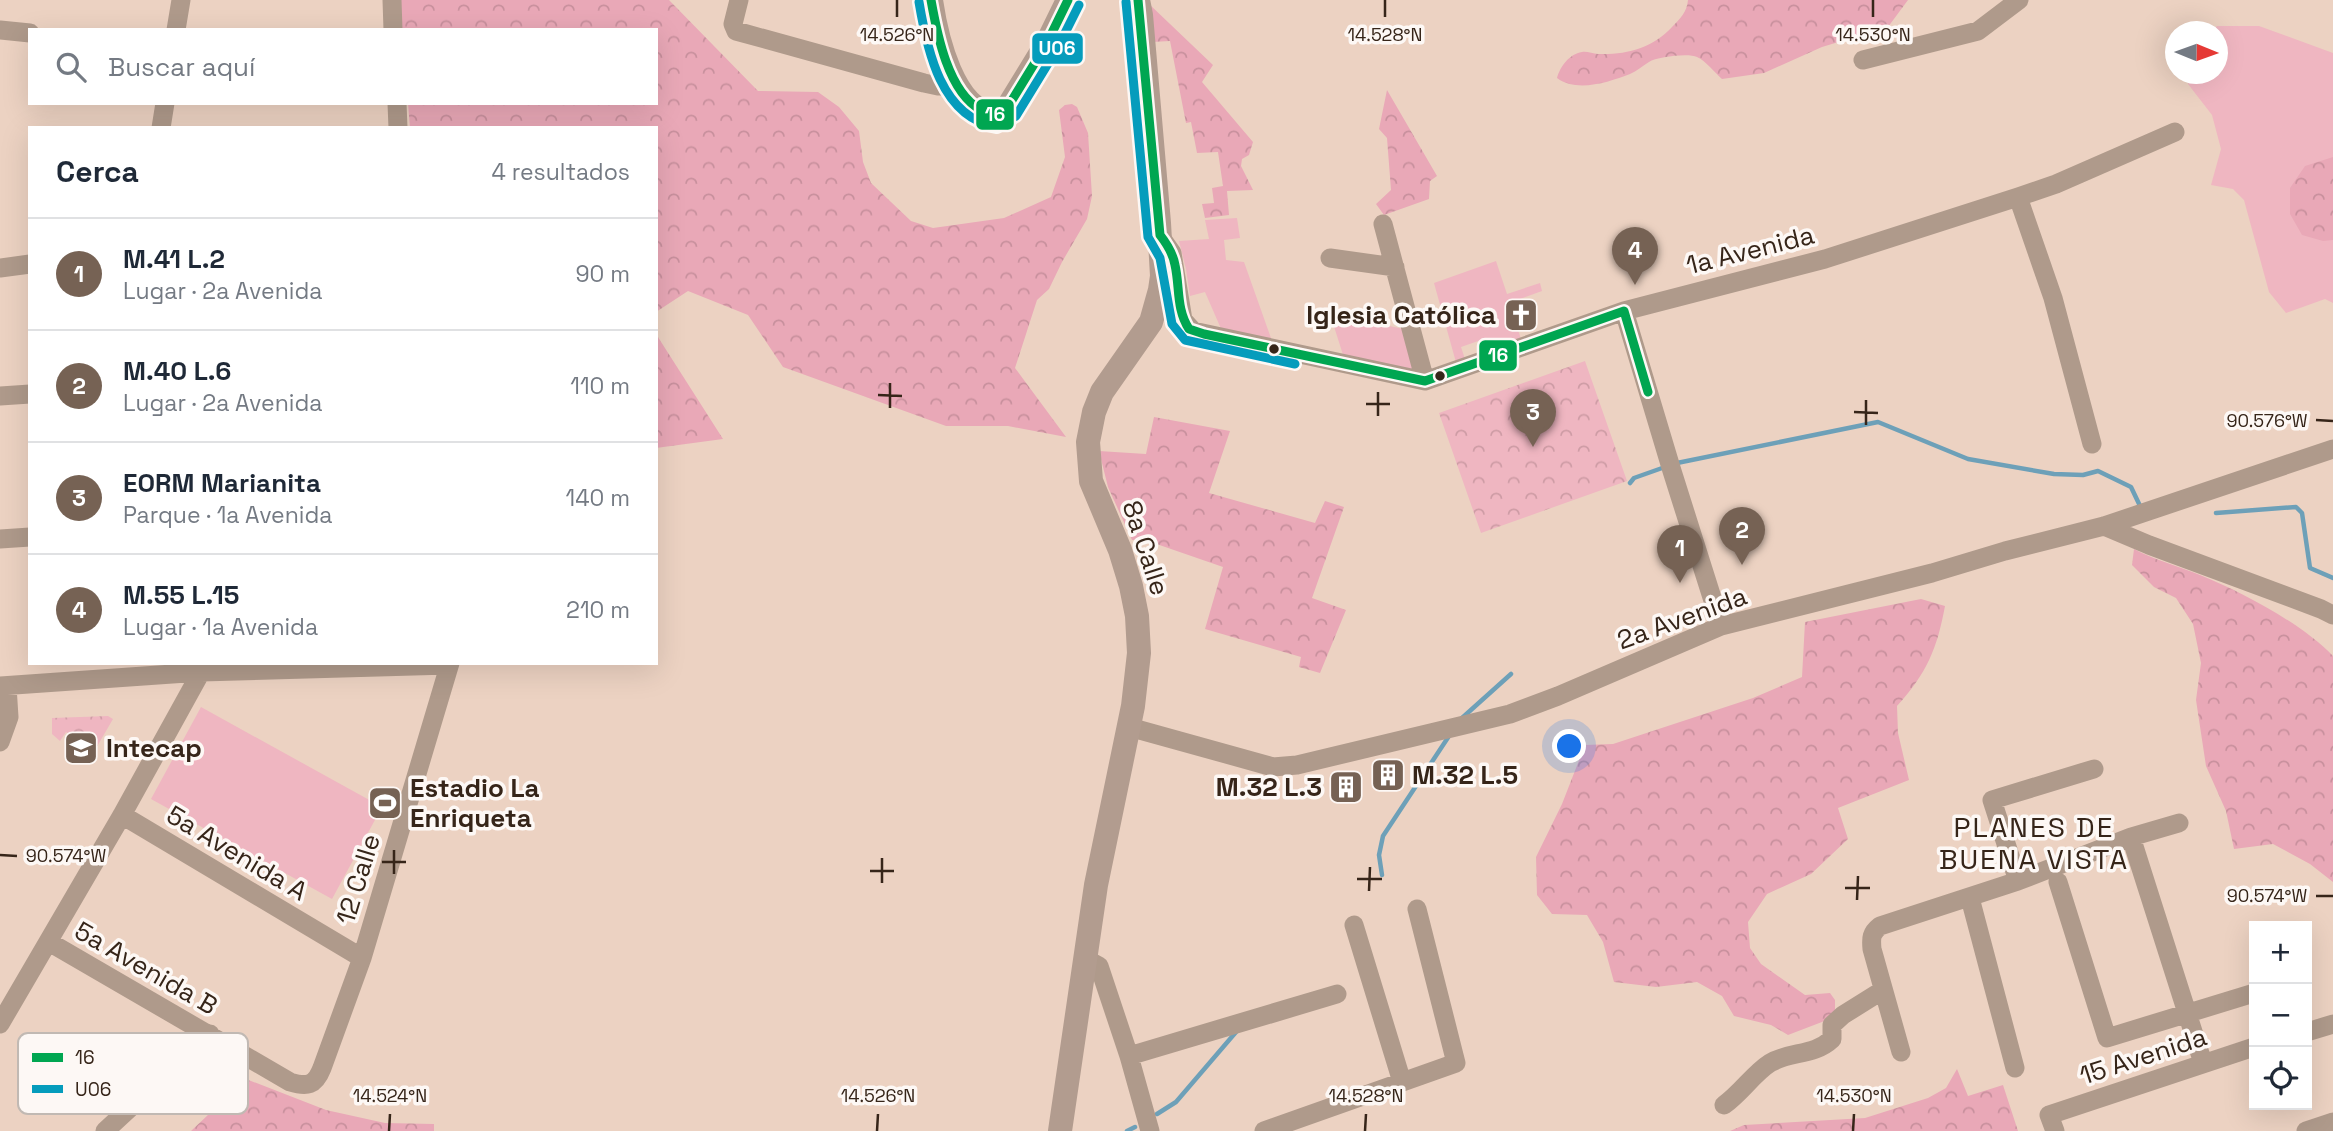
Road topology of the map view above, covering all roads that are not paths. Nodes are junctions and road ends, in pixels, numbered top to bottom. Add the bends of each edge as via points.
1 (181, 0) edge
2 (391, 0) edge
3 (739, 0) edge
4 (931, 0) edge
5 (1068, 0) edge
6 (1138, 0) edge
7 (2019, 0) edge
8 (176, 28) edge
9 (393, 28) edge
10 (0, 30) edge
11 (28, 33) edge
12 (1863, 60) dead end
13 (957, 86) junction
14 (165, 105) edge
15 (397, 105) edge
16 (161, 126) edge
17 (398, 126) edge
18 (2175, 132) dead end
19 (2018, 197) junction
20 (1383, 225) dead end
21 (1160, 235) junction
22 (1329, 258) dead end
23 (28, 264) edge
24 (1395, 267) junction
25 (0, 268) edge
26 (1624, 311) junction
27 (1425, 381) junction
28 (28, 394) edge
29 (0, 396) edge
30 (2092, 444) dead end
31 (2333, 449) edge
32 (2104, 526) junction
33 (28, 537) edge
34 (0, 539) edge
35 (2333, 615) edge
36 (1721, 626) junction
37 (387, 665) edge
38 (449, 665) edge
39 (200, 668) edge
40 (3, 686) edge
41 (1129, 727) junction
42 (0, 742) edge
43 (2094, 769) dead end
44 (122, 815) junction
45 (2179, 824) dead end
46 (2131, 837) junction
47 (2018, 881) junction
48 (2058, 882) dead end
49 (1969, 898) junction
50 (1417, 909) dead end
51 (1354, 925) dead end
52 (49, 942) junction
53 (362, 958) junction
54 (1086, 959) junction
55 (1883, 990) junction
56 (1337, 994) dead end
57 (2249, 995) edge
58 (2188, 1014) junction
59 (0, 1024) edge
60 (2333, 1024) edge
61 (2312, 1030) edge
62 (208, 1033) edge
63 (2249, 1049) edge
64 (1901, 1052) dead end
65 (1129, 1056) junction
66 (248, 1057) edge
67 (2203, 1063) junction
68 (2015, 1068) dead end
69 (290, 1082) joint
70 (1402, 1082) junction
71 (1724, 1105) dead end
72 (123, 1114) edge
73 (2333, 1122) edge
74 (2052, 1123) edge
75 (105, 1131) edge
76 (1060, 1131) edge
77 (1150, 1131) edge
78 (1264, 1131) edge
79 (2306, 1131) edge

1 - 8 street
2 - 9 street
3 - 13 street via 733,24 736,31 924,83
4 - 13 main road
5 - 13 main road via 1042,53 1002,113 992,115 978,109
6 - 21 main road, 8a Calle
7 - 12 street via 1978,31
10 - 11 street
14 - 16 street
15 - 17 street
18 - 19 street, 1a Avenida
19 - 26 street, 1a Avenida via 1825,259
19 - 30 street via 2053,298
20 - 24 street
21 - 27 street via 1172,253 1183,320 1193,331
21 - 41 main road, 8a Calle via 1162,276 1155,312 1102,392 1088,442 1091,481 1121,550 1137,616 1139,653
22 - 24 street
23 - 25 street
24 - 27 street
26 - 27 street, 1a Avenida
26 - 36 street
28 - 29 street
31 - 32 street, 2a Avenida
32 - 35 street
32 - 36 street, 2a Avenida
33 - 34 street
36 - 41 street, 2a Avenida via 1510,714 1297,765 1278,768
37 - 39 street
38 - 53 street, 12 Calle
39 - 40 street
39 - 44 street
40 - 42 street via 9,717
41 - 54 main road, 8a Calle via 1101,853
43 - 47 street via 1992,800
44 - 52 street
44 - 53 street, 5a Avenida A
45 - 46 street
46 - 47 street
46 - 58 street
47 - 49 street
48 - 58 street via 2107,1038
49 - 55 street via 1888,922 1873,932 1872,949
49 - 68 street
50 - 70 street via 1456,1063
51 - 70 street
52 - 59 street
52 - 62 street, 5a Avenida B
53 - 69 street, 12 Calle via 318,1078 307,1086
54 - 65 street via 1101,972
54 - 76 main road, 8a Calle
55 - 64 street
55 - 71 street via 1832,1025 1832,1040 1824,1047 1770,1063
56 - 65 street
57 - 58 street
58 - 67 street
60 - 61 street
63 - 67 street, 15 Avenida
65 - 77 street
66 - 69 street, 5a Avenida B
67 - 74 street, 15 Avenida
70 - 78 street
72 - 75 street
73 - 79 street

